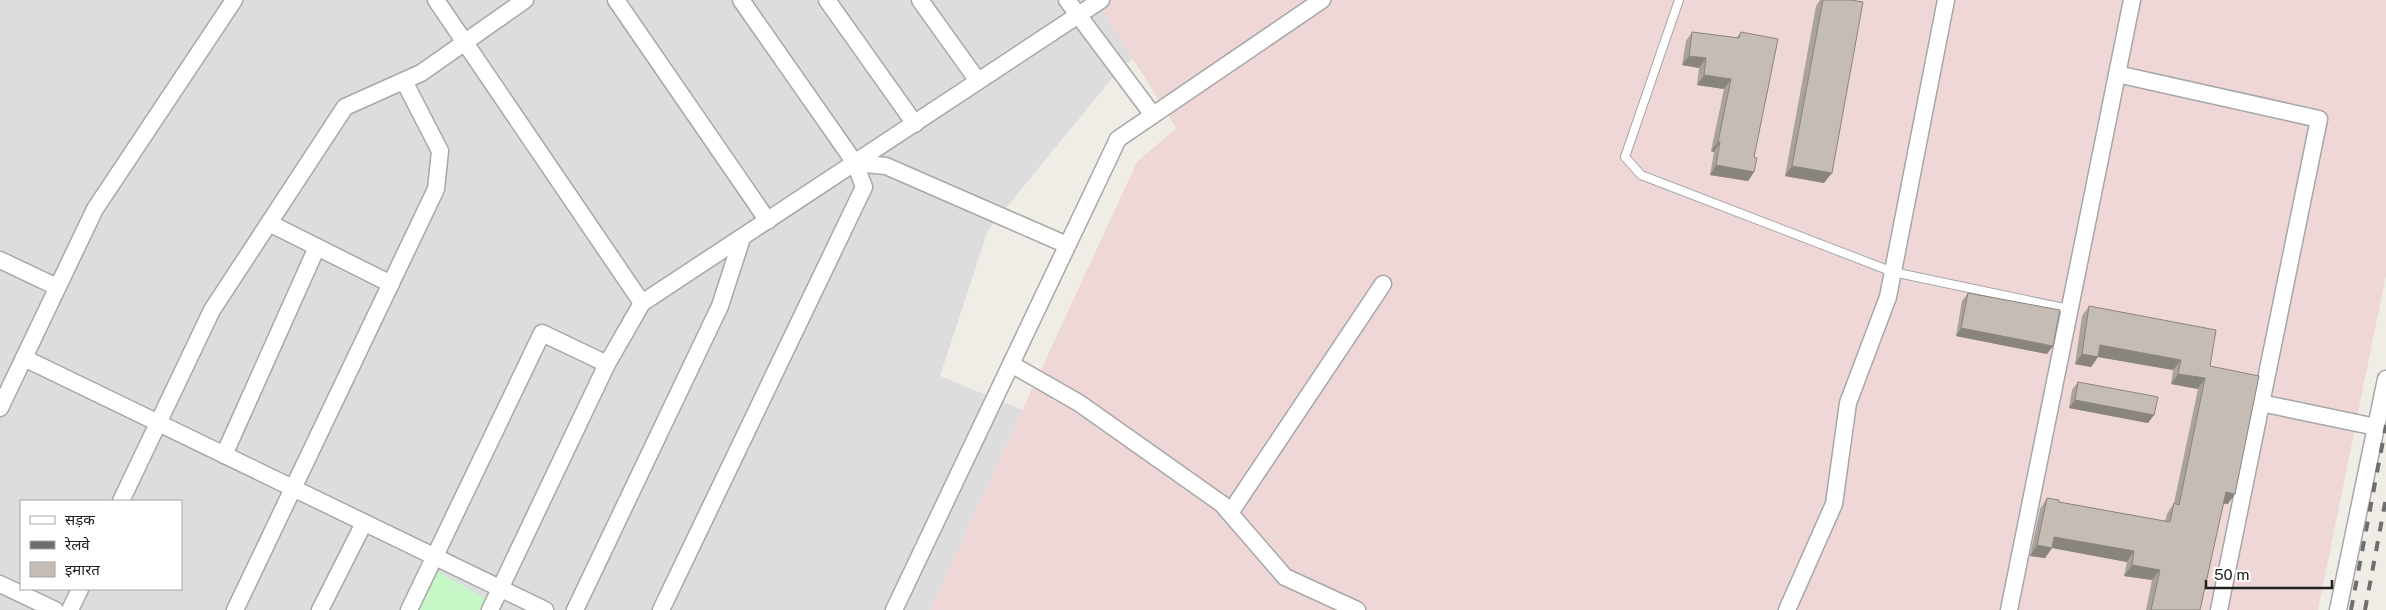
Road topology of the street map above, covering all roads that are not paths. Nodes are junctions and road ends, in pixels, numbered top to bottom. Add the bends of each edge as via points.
1 (234, 0) edge
2 (436, 0) edge
3 (525, 0) edge
4 (616, 0) edge
5 (741, 0) edge
6 (827, 0) edge
7 (920, 0) edge
8 (1067, 0) edge
9 (1101, 0) edge
10 (1322, 0) edge
11 (1679, 0) edge
12 (1946, 0) edge
13 (2132, 0) edge
14 (1077, 15) junction
15 (464, 42) junction
16 (2117, 74) junction
17 (404, 81) junction
18 (978, 81) junction
19 (1153, 115) junction
20 (915, 124) junction
21 (855, 163) junction
22 (768, 221) junction
23 (269, 223) junction
24 (742, 238) junction
25 (1067, 245) junction
26 (317, 247) junction
27 (0, 260) edge
28 (1893, 272) junction
29 (391, 284) junction
30 (1383, 284) dead end
31 (57, 287) junction
32 (642, 303) junction
33 (2069, 309) junction
34 (24, 358) junction
35 (607, 364) junction
36 (1011, 364) junction
37 (2386, 379) edge
38 (2261, 403) junction
39 (0, 408) edge
40 (158, 423) junction
41 (2376, 427) junction
42 (224, 455) junction
43 (293, 489) junction
44 (121, 500) edge
45 (1230, 513) junction
46 (364, 523) junction
47 (435, 558) junction
48 (0, 584) edge
49 (500, 589) junction
50 (80, 590) edge
51 (55, 610) edge
52 (70, 610) edge
53 (235, 610) edge
54 (320, 610) edge
55 (409, 610) edge
56 (490, 610) edge
57 (546, 610) edge
58 (575, 610) edge
59 (661, 610) edge
60 (894, 610) edge
61 (1357, 610) edge
62 (1786, 610) edge
63 (2010, 610) edge
64 (2219, 610) edge
65 (2338, 610) edge

1 - 31 street via 94,209
2 - 15 street
3 - 15 street
4 - 22 street
5 - 21 street
6 - 20 street
7 - 18 street
8 - 14 street
9 - 14 street
10 - 19 street
11 - 28 lane via 1625,157 1641,175
12 - 28 street
13 - 16 street
14 - 18 street
14 - 19 street
15 - 17 street via 421,73
15 - 32 street
16 - 33 street
16 - 38 street via 2319,119
17 - 23 street via 345,107
17 - 29 street via 440,151 436,190
18 - 20 street
19 - 25 street via 1118,139
20 - 21 street
21 - 22 street
21 - 25 street via 886,166
21 - 59 street via 864,187
22 - 24 street
23 - 26 street
23 - 40 street via 212,310
24 - 32 street
24 - 58 street via 720,306
25 - 36 street
26 - 29 street
26 - 42 street
27 - 31 street
28 - 33 lane
28 - 62 street via 1888,297 1848,403 1834,504
29 - 43 street
30 - 45 street
31 - 34 street
32 - 35 street
33 - 63 street
34 - 39 street
34 - 40 street
35 - 47 street via 542,333
35 - 49 street
36 - 45 street via 1079,403 1222,504
36 - 60 street
37 - 41 street
38 - 41 street
38 - 64 street
40 - 42 street
40 - 44 street
41 - 65 street
42 - 43 street
43 - 46 street
43 - 53 street
45 - 61 street via 1285,577
46 - 47 street
46 - 54 street
47 - 49 street
47 - 55 street
48 - 51 street
49 - 56 street
49 - 57 street
50 - 52 street

